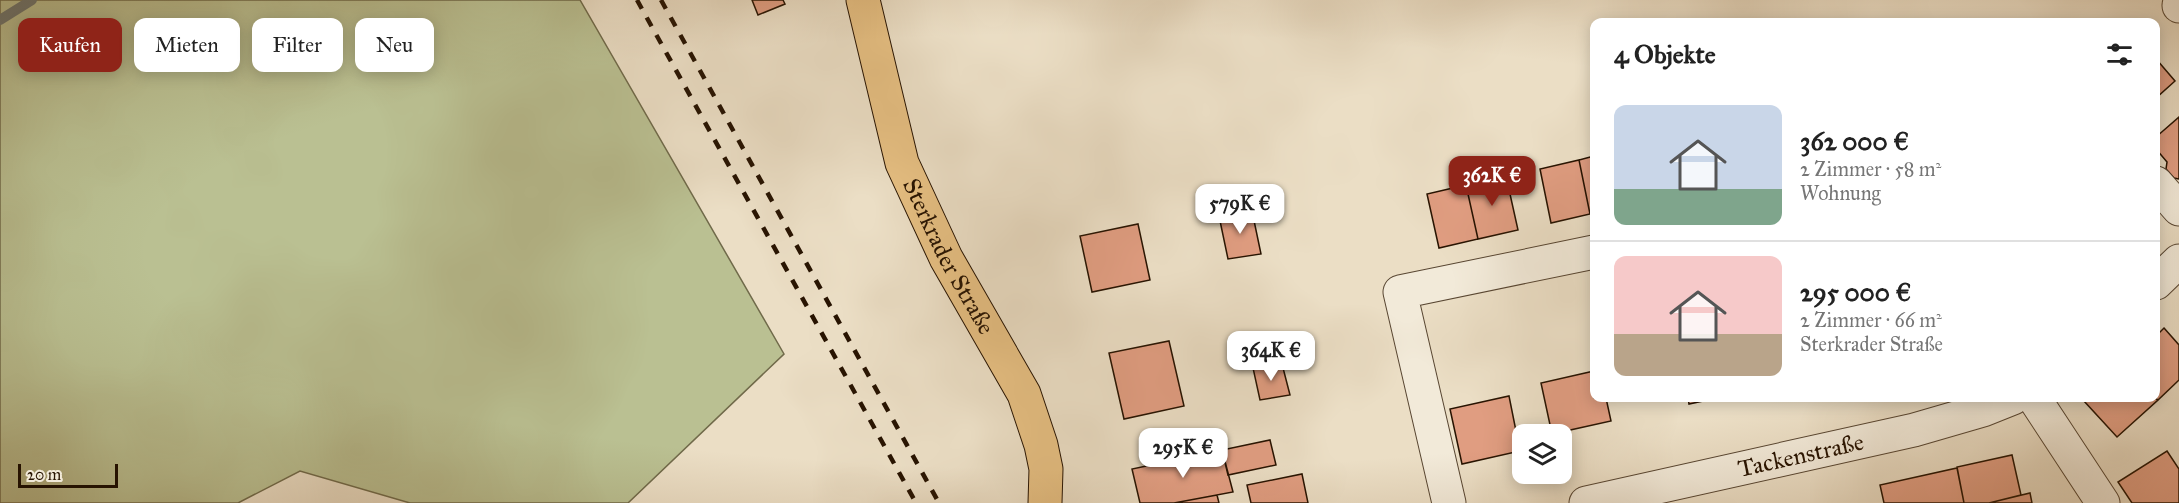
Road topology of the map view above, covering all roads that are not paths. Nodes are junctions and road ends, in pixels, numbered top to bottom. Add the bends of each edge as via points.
1 (863, 0) edge
2 (2160, 188) edge
3 (2179, 209) edge
4 (1590, 253) edge
5 (2179, 261) edge
6 (2160, 279) edge
7 (2003, 402) edge
8 (2037, 402) edge
9 (1045, 503) edge
10 (1449, 503) edge
11 (1586, 503) edge
12 (2103, 503) edge

1 - 9 main road, Sterkrader Straße via 902,163 946,258 1024,394 1046,469
2 - 3 street
4 - 10 street via 1400,292
5 - 6 street
7 - 11 street, Tackenstraße via 1914,430
8 - 12 street

